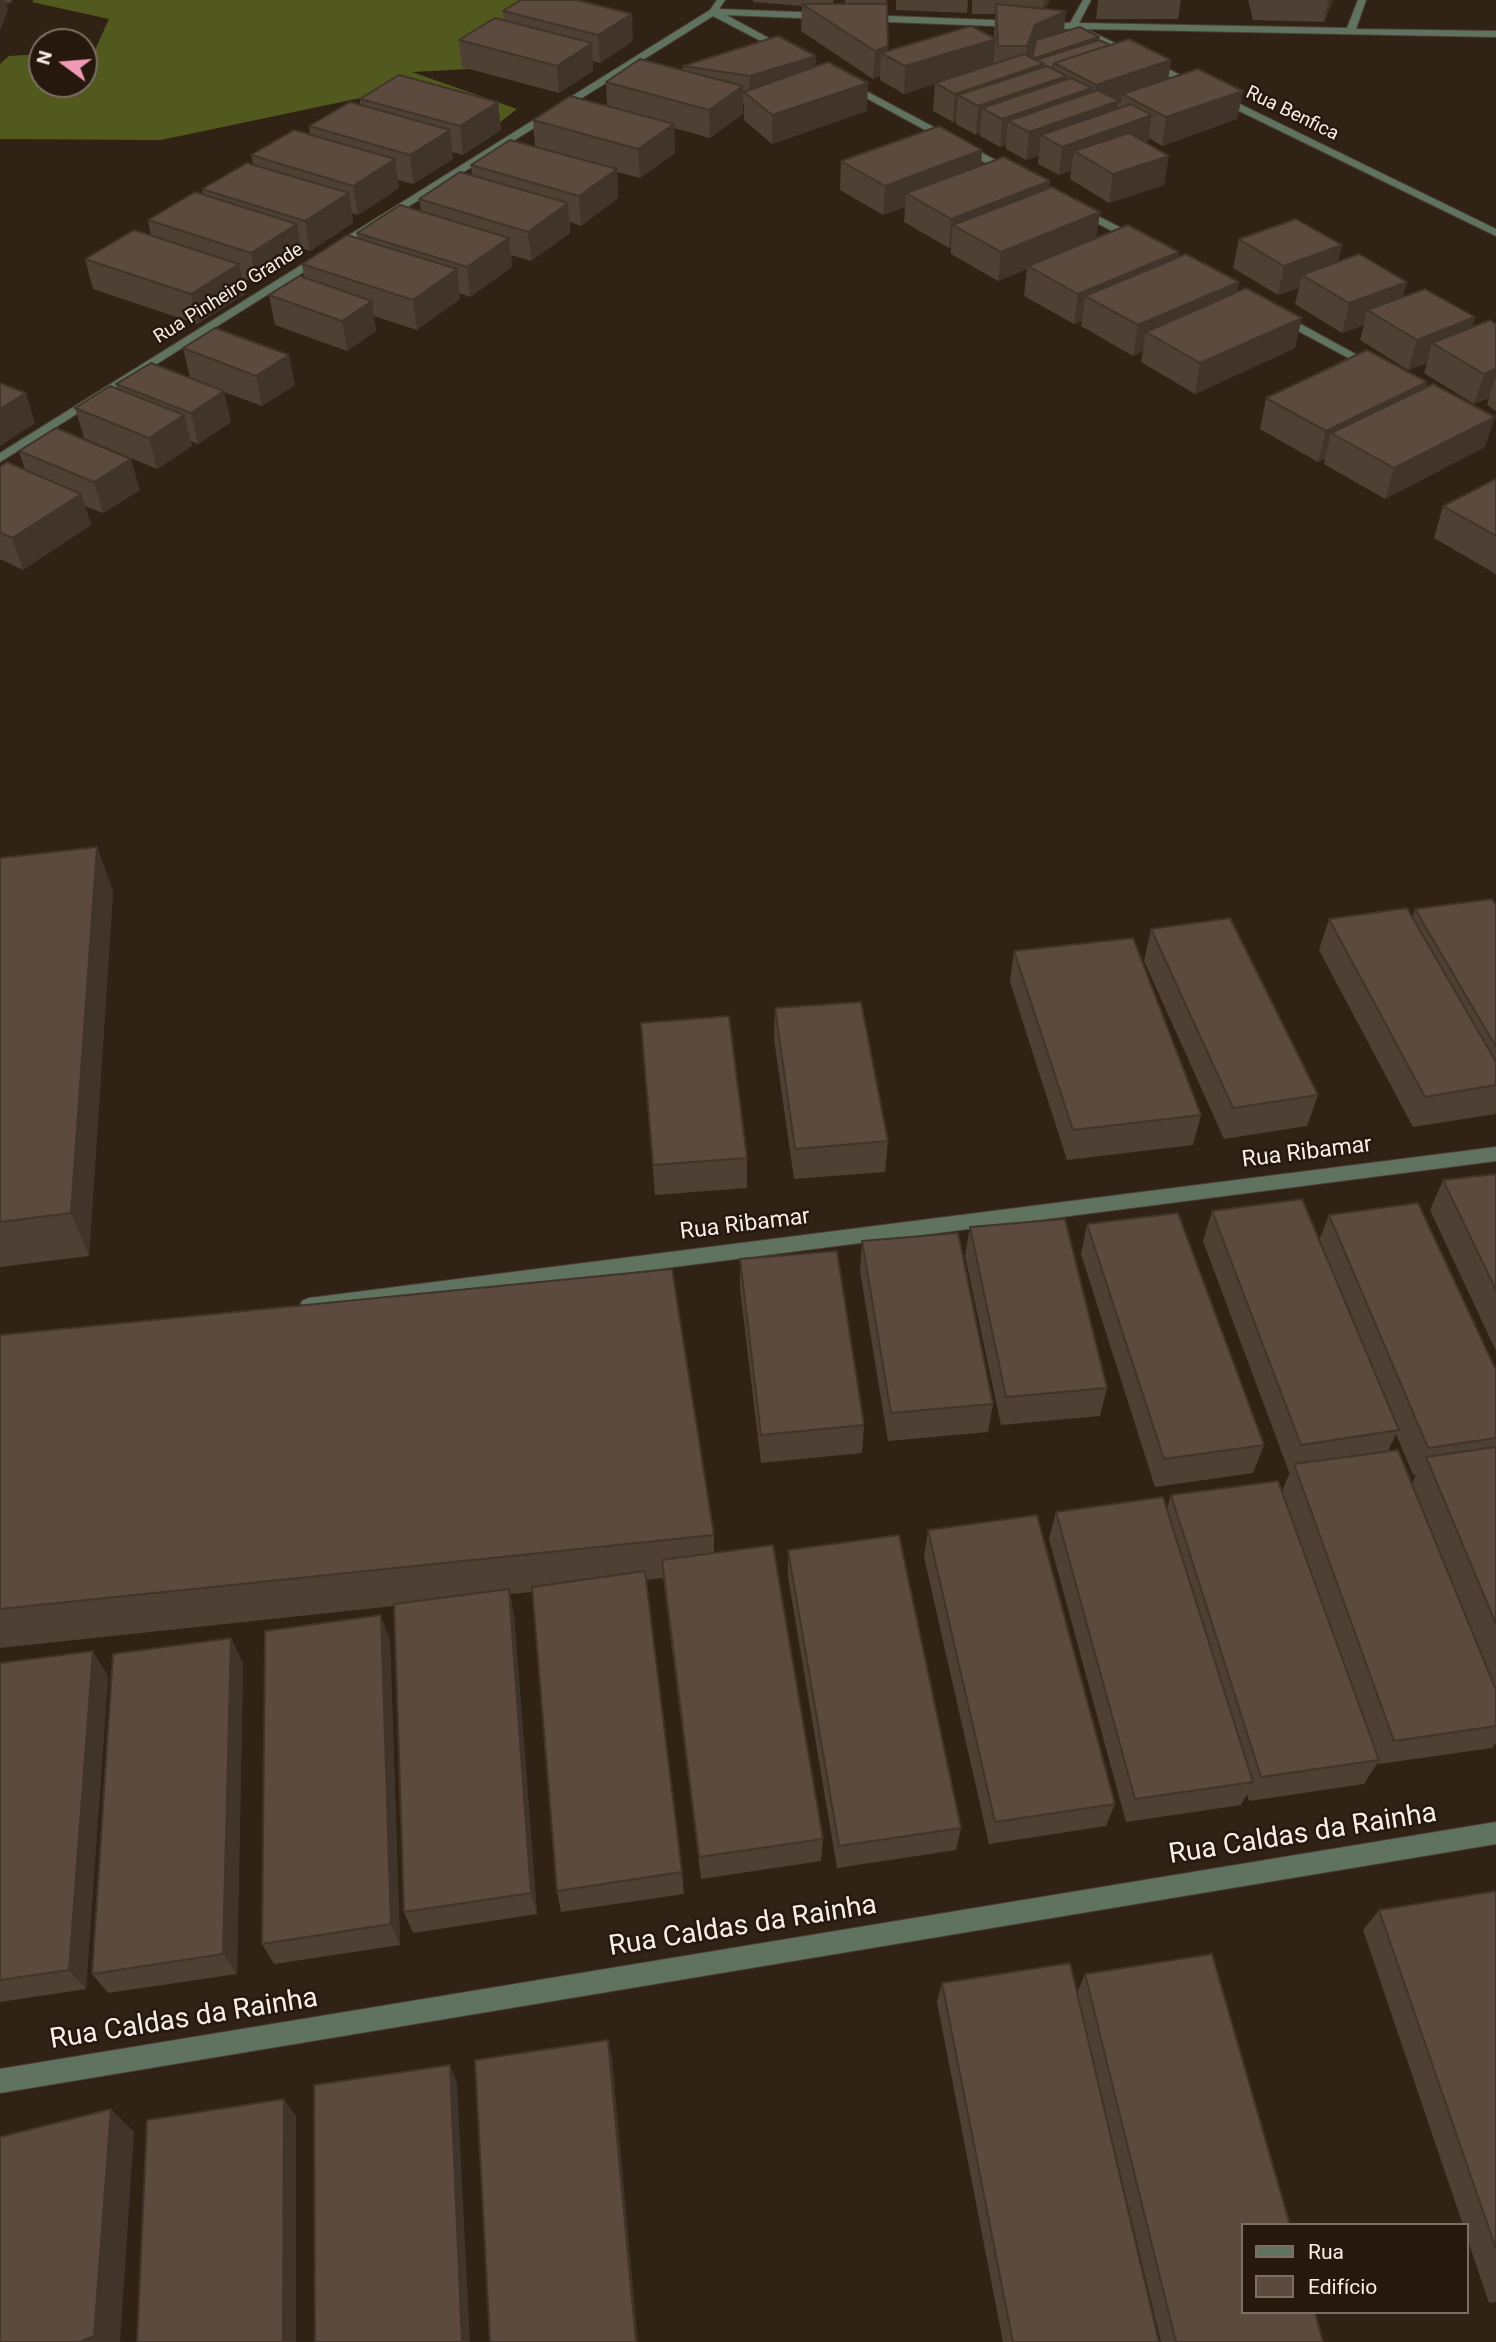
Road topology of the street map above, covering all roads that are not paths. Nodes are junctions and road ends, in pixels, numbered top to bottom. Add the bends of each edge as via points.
1 (721, 0) edge
2 (1087, 0) edge
3 (1362, 0) edge
4 (713, 12) junction
5 (838, 17) edge
6 (852, 17) edge
7 (1073, 26) junction
8 (1351, 31) junction
9 (1496, 34) edge
10 (799, 58) edge
11 (835, 78) edge
12 (1019, 177) edge
13 (1068, 203) edge
14 (1496, 233) edge
15 (1153, 249) edge
16 (1264, 308) edge
17 (1386, 374) edge
18 (0, 458) edge
19 (1496, 1154) edge
20 (291, 1308) edge
21 (1496, 1833) edge
22 (0, 2081) edge

1 - 4 street, Rua Pinheiro Grande
2 - 7 street
3 - 8 street
4 - 5 street
4 - 10 street
4 - 18 street, Rua Pinheiro Grande
6 - 7 street
7 - 8 street
7 - 14 street, Rua Benfica
8 - 9 street
11 - 12 street
13 - 15 street
16 - 17 street
19 - 20 street, Rua Ribamar
21 - 22 street, Rua Caldas da Rainha

